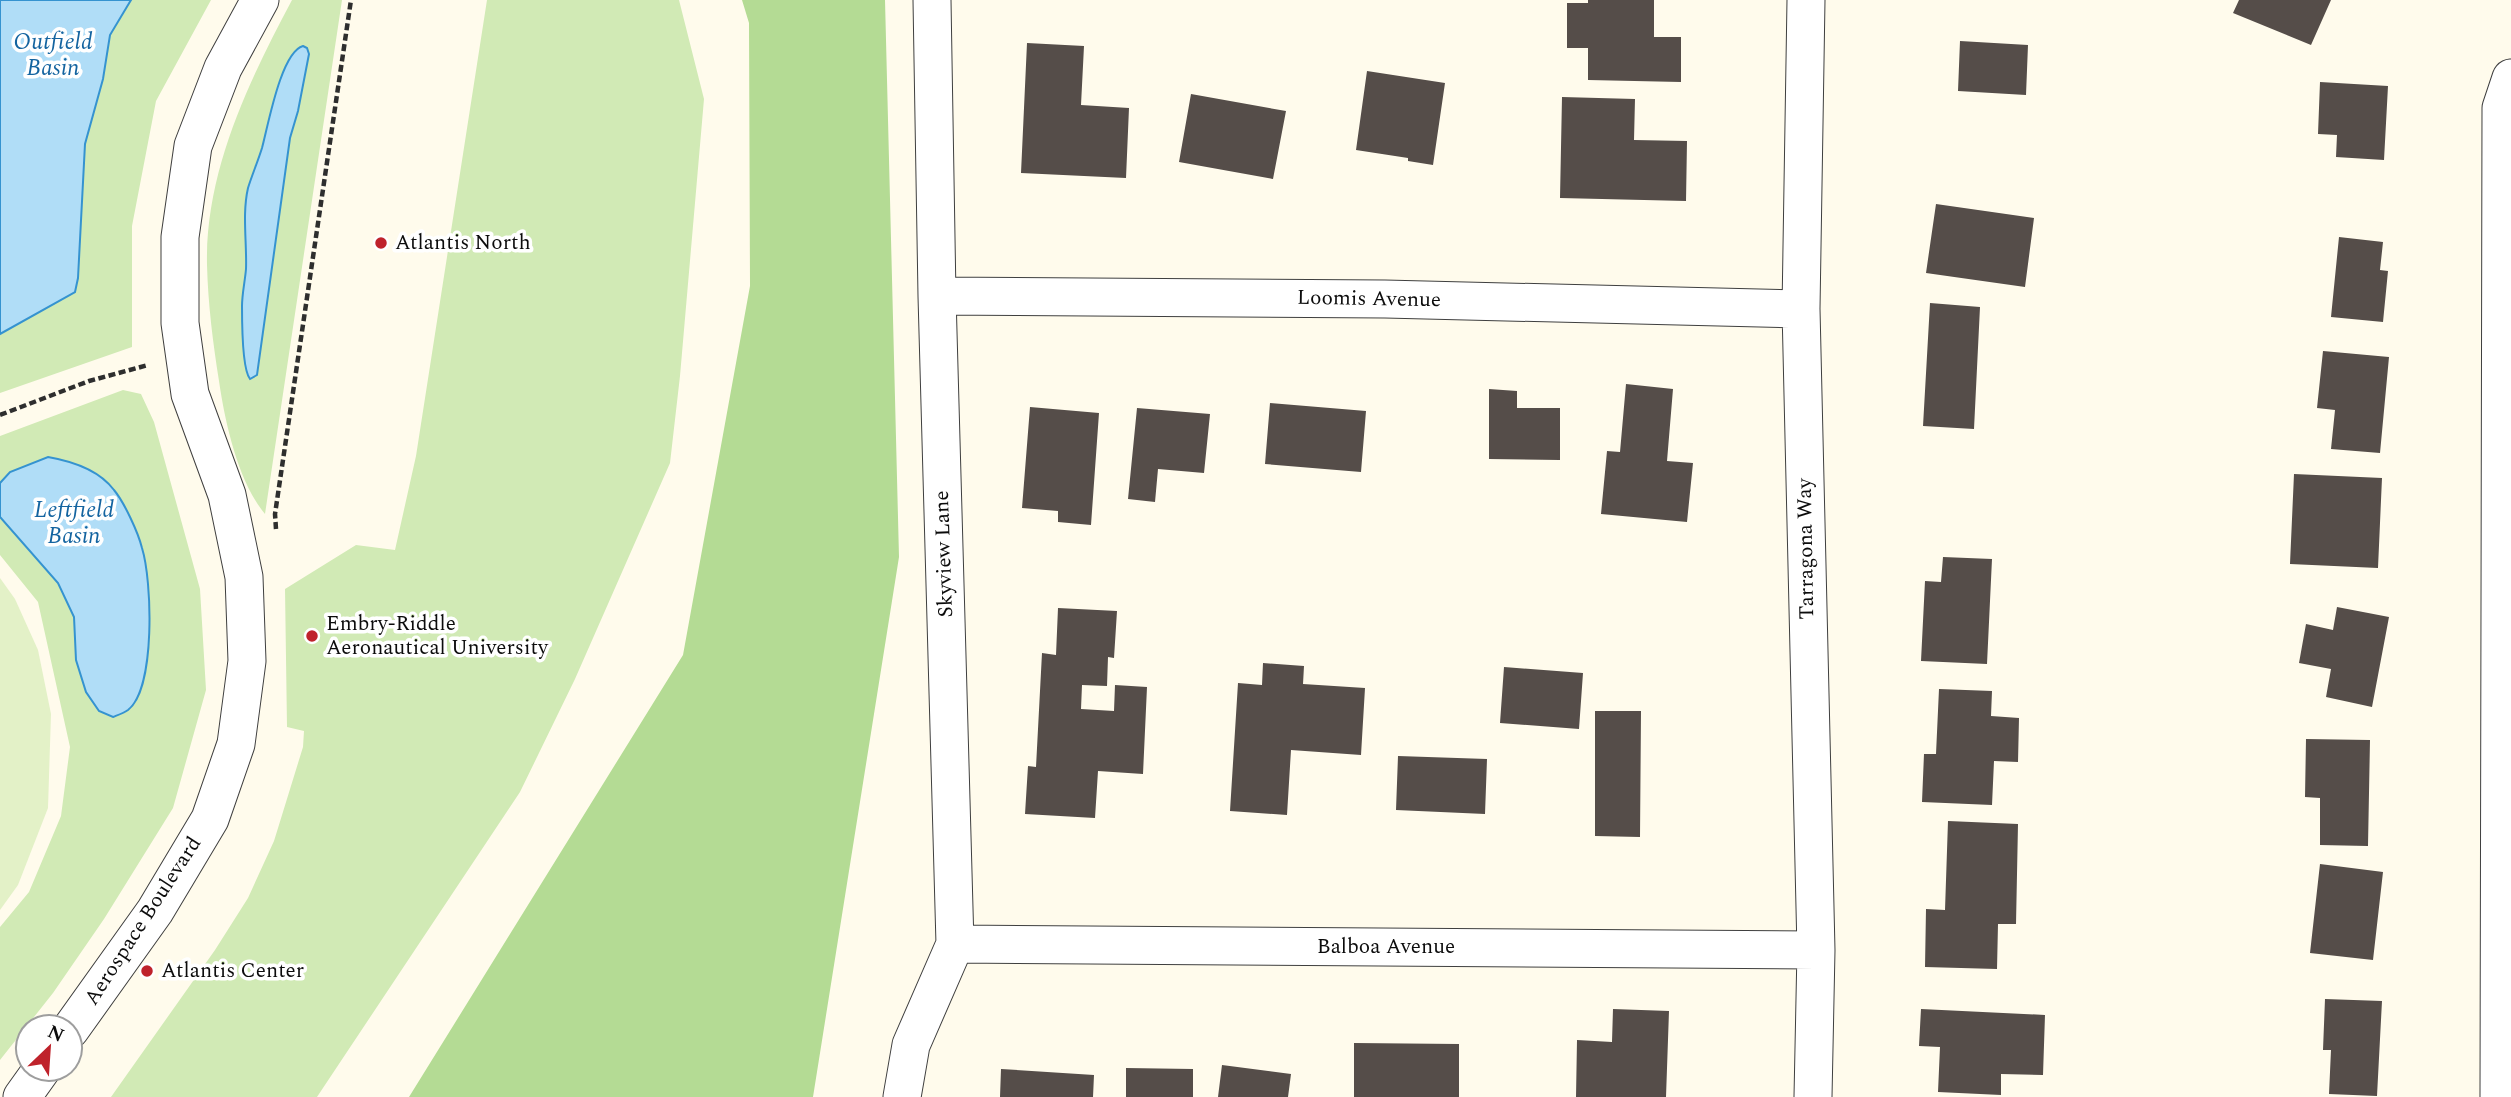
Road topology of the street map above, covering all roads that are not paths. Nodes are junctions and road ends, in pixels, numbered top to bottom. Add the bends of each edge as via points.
1 (260, 0) edge
2 (932, 0) edge
3 (1806, 0) edge
4 (2511, 78) edge
5 (937, 296) junction
6 (1801, 309) junction
7 (955, 944) junction
8 (1816, 950) junction
9 (82, 1013) edge
10 (902, 1097) edge
11 (1813, 1097) edge
12 (2498, 1097) edge

1 - 9 street, Aerospace Boulevard via 223,68 193,146 180,237 180,323 190,394 227,495 244,578 247,661 236,744 210,819 155,911
2 - 5 street, Skyview Lane
3 - 6 street, Tarragona Way
4 - 12 street via 2501,108
5 - 6 street, Loomis Avenue via 1385,299
5 - 7 street, Skyview Lane
6 - 8 street, Tarragona Way
7 - 8 street, Balboa Avenue
7 - 10 street, Skyview Lane via 911,1045
8 - 11 street, Tarragona Way

